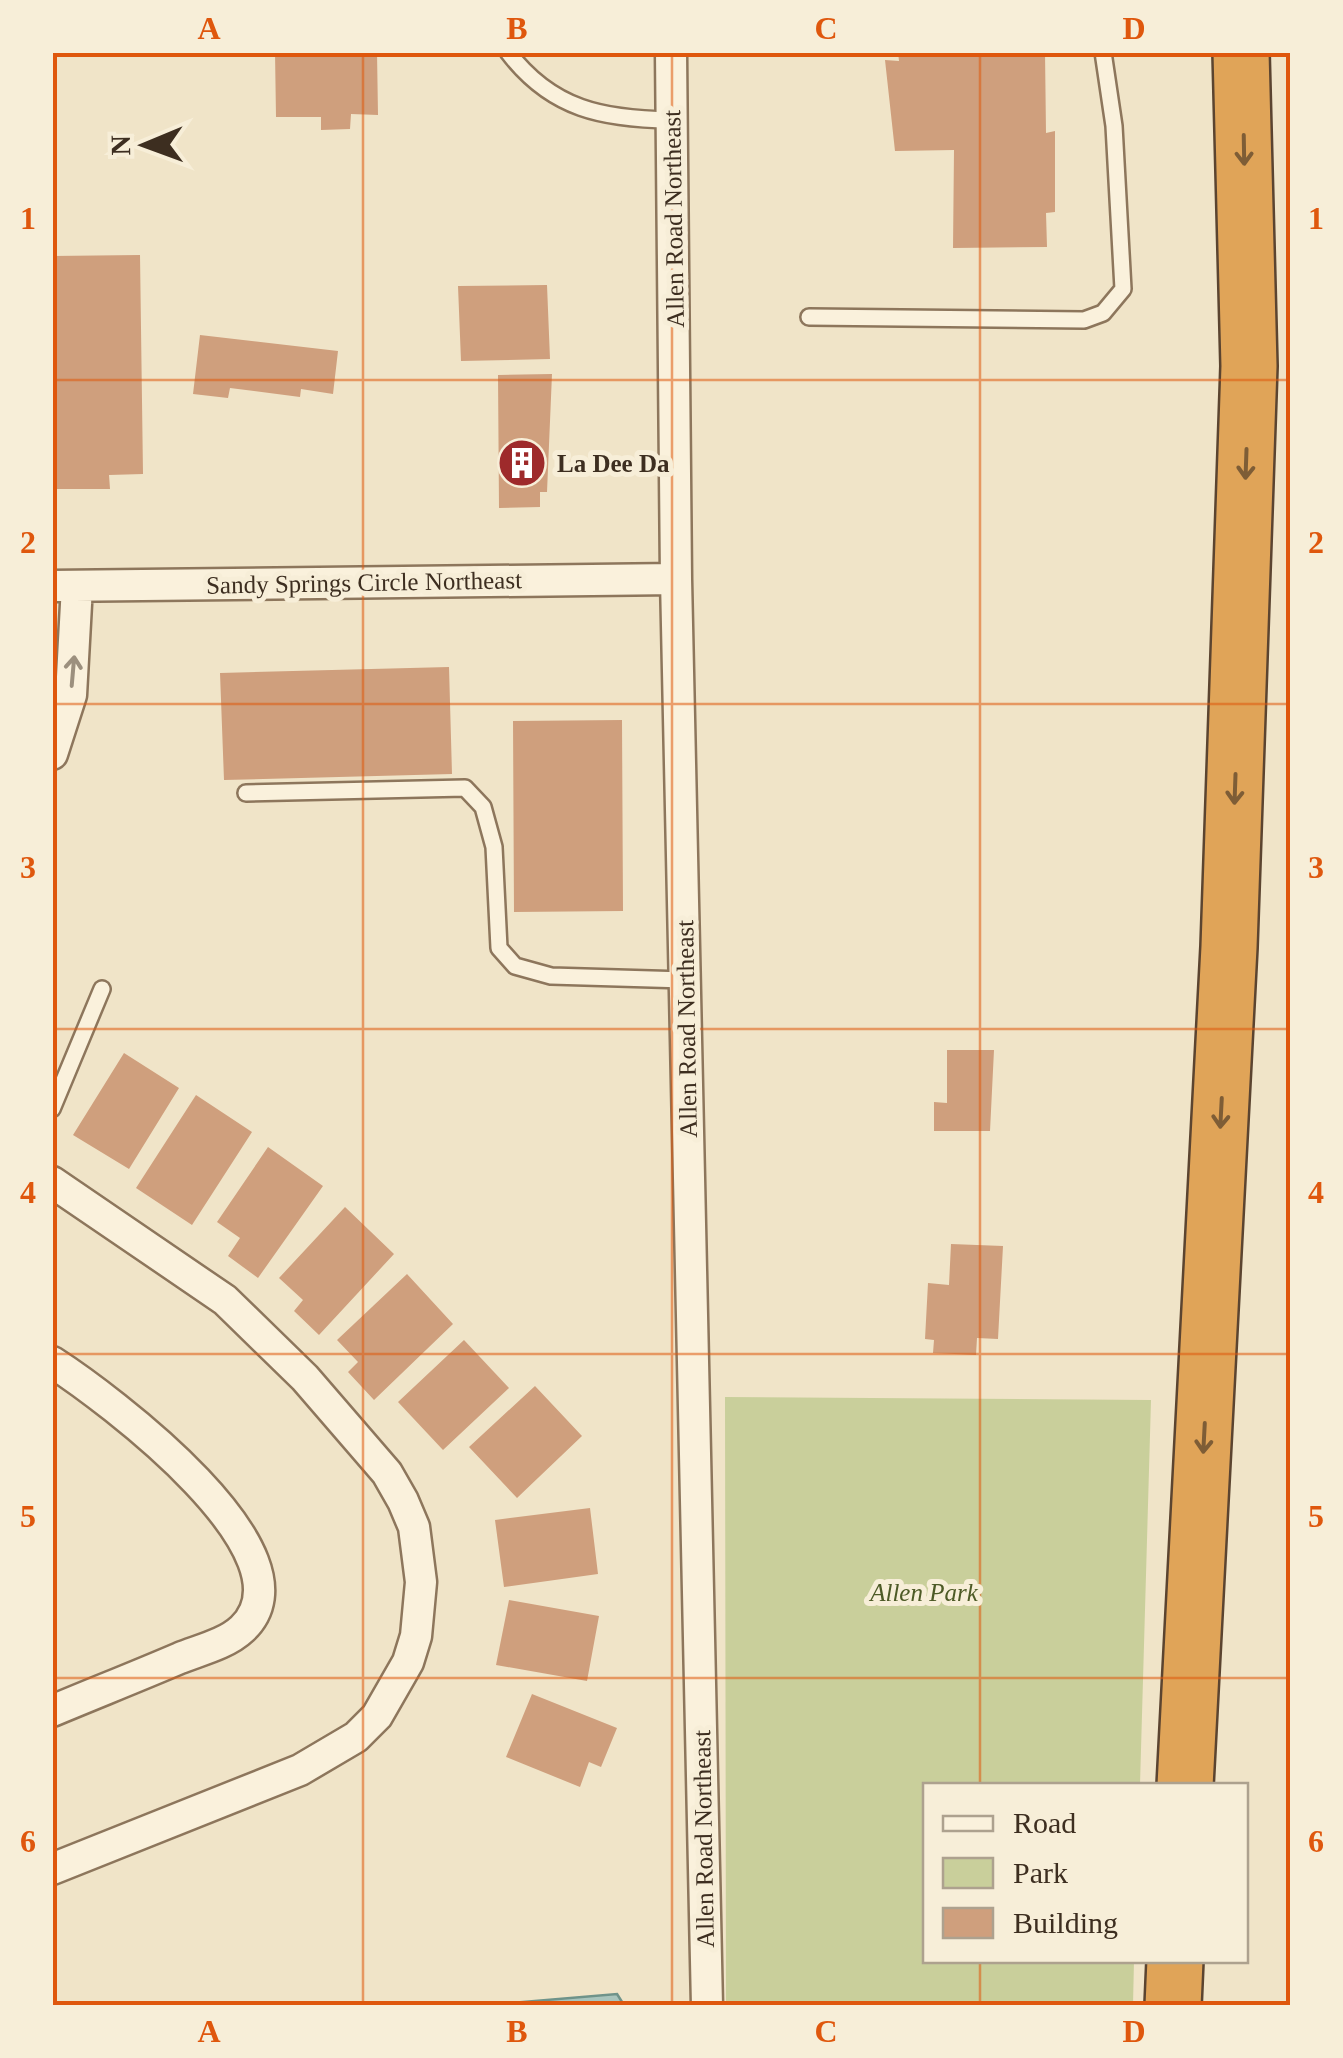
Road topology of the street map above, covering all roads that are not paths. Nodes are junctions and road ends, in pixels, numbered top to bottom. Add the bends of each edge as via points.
1 (508, 52) edge
2 (671, 52) edge
3 (1103, 52) edge
4 (1242, 52) edge
5 (672, 120) junction
6 (809, 317) dead end
7 (676, 579) junction
8 (65, 586) edge
9 (54, 744) edge
10 (246, 793) dead end
11 (685, 980) junction
12 (102, 990) dead end
13 (52, 1110) edge
14 (52, 1182) edge
15 (52, 1362) edge
16 (52, 1711) edge
17 (1185, 1783) edge
18 (52, 1869) edge
19 (1175, 1963) edge
20 (707, 2006) edge
21 (1172, 2006) edge

1 - 5 lane via 534,80 587,112
2 - 5 street, Allen Road Northeast
3 - 6 lane via 1123,289 1102,312 1084,320
4 -> 17 highway via 1249,366 1229,948
5 - 7 street, Allen Road Northeast
7 - 8 street, Sandy Springs Circle Northeast
7 - 11 street, Allen Road Northeast
9 -> 8 street via 72,682
10 - 11 lane via 465,788 487,820 499,948 514,966 551,976
11 - 20 street, Allen Road Northeast
12 - 13 lane
14 - 18 street via 225,1300 305,1378 404,1500 421,1582 408,1662 377,1716 356,1737 300,1770
15 - 16 street via 130,1416 183,1466 248,1550 260,1591 252,1618 226,1639
19 - 21 highway

